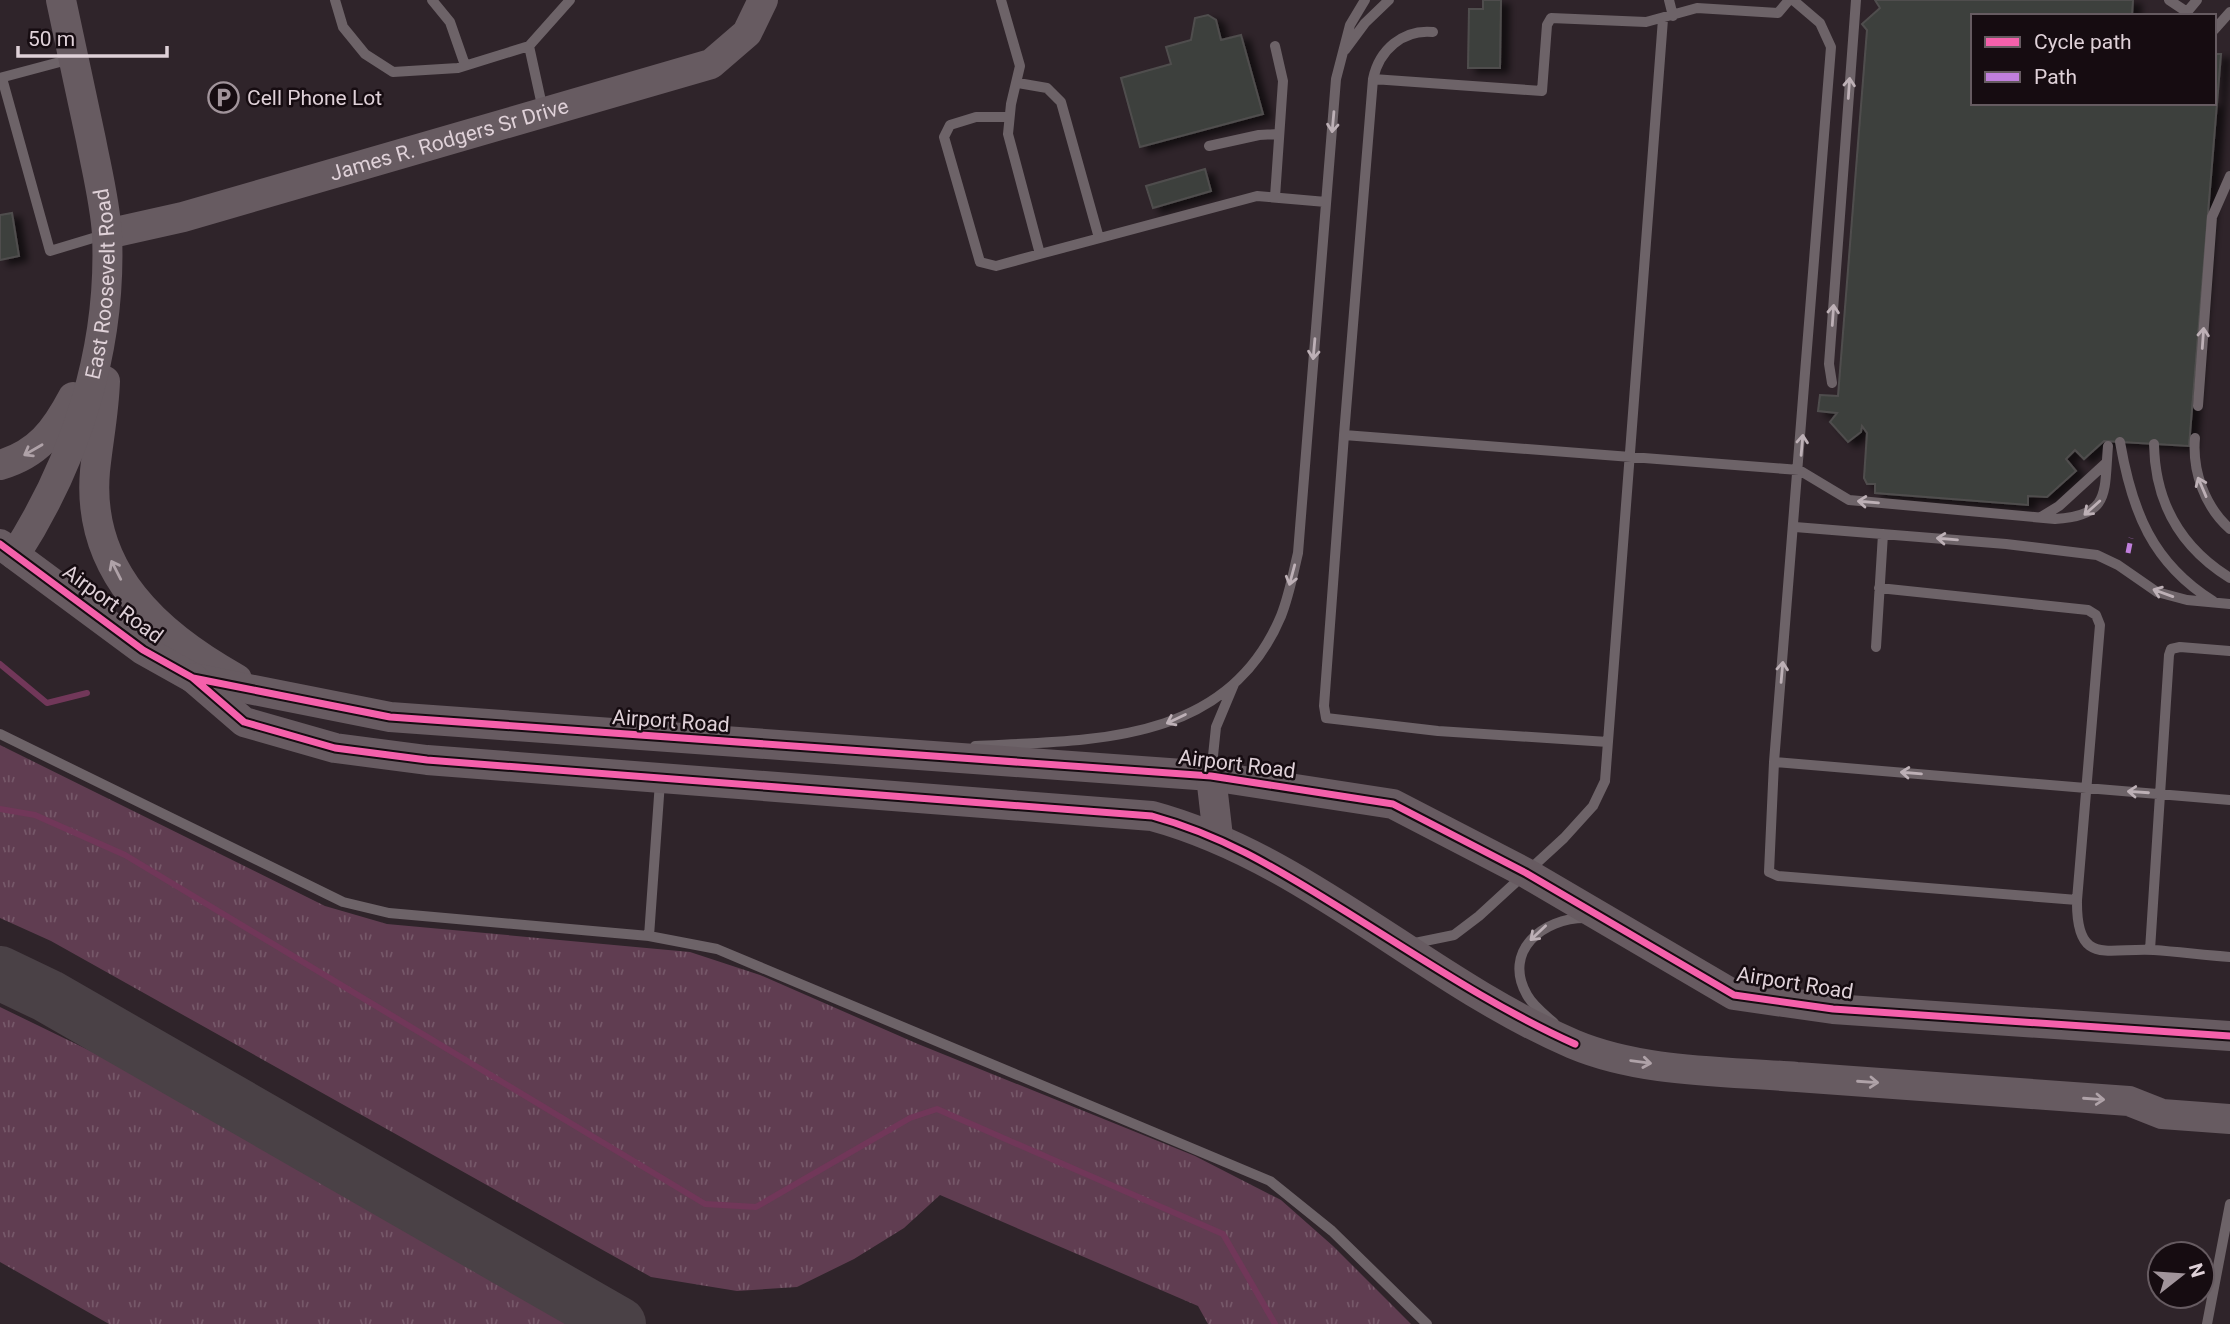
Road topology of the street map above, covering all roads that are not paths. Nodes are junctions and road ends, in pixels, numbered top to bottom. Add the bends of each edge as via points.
1 (61, 0) edge
2 (335, 0) edge
3 (432, 0) edge
4 (570, 0) edge
5 (763, 0) edge
6 (1000, 0) edge
7 (1365, 0) edge
8 (1389, 0) edge
9 (1669, 0) edge
10 (1791, 0) edge
11 (1856, 0) edge
12 (2169, 0) edge
13 (2187, 0) edge
14 (2197, 0) edge
15 (2230, 12) edge
16 (2187, 14) edge
17 (1668, 18) junction
18 (2216, 28) edge
19 (1433, 32) dead end
20 (529, 46) junction
21 (1275, 46) dead end
22 (1341, 55) junction
23 (74, 58) junction
24 (465, 65) junction
25 (1, 79) edge
26 (1373, 79) junction
27 (1018, 83) junction
28 (544, 113) junction
29 (1009, 117) junction
30 (1279, 134) junction
31 (1209, 146) dead end
32 (2230, 176) edge
33 (1275, 197) junction
34 (1326, 202) junction
35 (107, 234) junction
36 (1099, 239) junction
37 (1040, 254) junction
38 (104, 304) junction
39 (1832, 383) dead end
40 (2198, 406) dead end
41 (1344, 435) junction
42 (2195, 438) dead end
43 (2120, 442) dead end
44 (2154, 444) dead end
45 (2108, 446) dead end
46 (1630, 457) junction
47 (2106, 463) junction
48 (0, 465) edge
49 (1799, 470) junction
50 (2040, 517) junction
51 (1794, 527) junction
52 (2230, 529) edge
53 (1883, 534) junction
54 (7, 550) edge
55 (2230, 578) edge
56 (1880, 588) junction
57 (2224, 604) edge
58 (1876, 648) dead end
59 (2230, 651) edge
60 (193, 678) junction
61 (1234, 684) junction
62 (259, 692) junction
63 (0, 734) edge
64 (1608, 742) junction
65 (859, 752) junction
66 (1774, 762) junction
67 (661, 775) junction
68 (1211, 776) junction
69 (2086, 788) junction
70 (2161, 794) junction
71 (2230, 800) edge
72 (1218, 837) junction
73 (1526, 873) junction
74 (2077, 900) junction
75 (1602, 918) junction
76 (649, 936) junction
77 (1400, 945) junction
78 (2150, 950) junction
79 (2230, 957) edge
80 (2230, 1036) edge
81 (1575, 1044) junction
82 (2129, 1101) junction
83 (2230, 1107) edge
84 (2230, 1119) edge
85 (2230, 1204) edge
86 (1427, 1324) edge
87 (2207, 1324) edge

1 - 23 main road, East Roosevelt Road
2 - 24 lane via 343,27 365,54 393,72
3 - 24 lane via 450,22
4 - 20 lane
5 - 28 main road, James R. Rodgers Sr Drive via 747,33 711,64
6 - 27 lane via 1020,66
7 - 22 lane via 1350,25
8 - 22 lane
9 - 17 lane
10 - 17 lane via 1778,13 1697,8
49 -> 10 lane via 1831,47 1820,23
39 -> 11 lane via 1829,365
12 - 16 lane
13 - 16 lane
14 - 16 lane
15 - 18 lane
17 - 26 lane via 1638,22 1551,18 1542,91
17 - 46 lane
19 - 26 lane via 1415,32 1391,45
20 - 24 lane
20 - 28 lane
21 - 30 lane via 1283,81
22 -> 34 lane
23 - 25 lane
23 - 35 main road, East Roosevelt Road
25 - 35 lane via 50,251
26 - 41 lane
27 - 29 lane
27 - 36 lane via 1048,89 1061,102
28 - 35 main road, James R. Rodgers Sr Drive via 183,217
29 - 37 lane via 1011,150
29 - 37 lane via 976,117 950,125 944,137 981,262 996,266
30 - 31 lane
30 - 33 lane
40 -> 32 lane via 2211,217
33 - 34 lane
33 - 36 lane via 1257,195
34 -> 61 lane via 1298,553 1281,615
35 - 38 main road, East Roosevelt Road
36 - 37 lane
38 -> 48 main road via 78,388 57,428 44,443
38 - 54 main road, East Roosevelt Road via 86,407 56,485
62 -> 38 main road via 210,664 153,621 127,589 107,553 95,499 103,424
41 - 46 lane
41 - 64 lane via 1326,718
52 -> 42 lane via 2198,478
43 - 57 lane via 2126,477 2146,531 2168,566 2187,585
44 - 55 lane via 2155,471 2184,541
45 - 47 lane
46 - 49 lane
46 - 64 lane
47 - 50 lane via 2059,506
47 -> 50 lane via 2103,496 2095,508 2083,516
50 -> 49 lane via 1849,500
49 - 51 lane
51 - 53 lane
66 -> 51 lane
53 - 56 lane
57 -> 53 lane via 2157,592 2097,555
54 - 60 main road, Airport Road via 142,650
56 - 58 lane
56 - 69 lane via 2088,610 2096,615 2100,625
59 - 70 lane via 2180,647 2168,655
60 - 62 main road, Airport Road
60 - 67 main road, Airport Road via 244,722 335,747 426,760
61 -> 65 lane via 1182,717 1130,734
61 - 68 lane via 1216,727
62 - 65 main road, Airport Road via 390,717
63 - 76 lane via 343,902 389,913
64 - 73 lane via 1605,781 1593,806
65 - 68 main road, Airport Road
69 -> 66 lane
66 - 74 lane via 1769,872
67 - 72 main road, Airport Road via 1152,816
67 - 76 lane
68 - 72 main road, Airport Road
68 - 73 main road, Airport Road via 1394,804
70 -> 69 lane
69 - 74 lane
70 - 71 lane
70 - 78 lane
72 - 77 main road, Airport Road
73 - 75 main road, Airport Road
73 - 77 lane via 1454,935
74 - 78 lane via 2079,930 2093,947 2111,953
75 - 80 main road, Airport Road via 1734,995 1833,1009
75 -> 81 lane via 1551,923 1528,944 1520,962 1528,998
76 - 86 lane via 717,949 1269,1181 1332,1231
77 - 81 main road, Airport Road via 1523,1019
78 - 79 lane
81 -> 82 main road, Airport Road via 1636,1062 1700,1069
82 - 83 lane
82 - 84 main road, Airport Road via 2162,1114
85 - 87 lane

